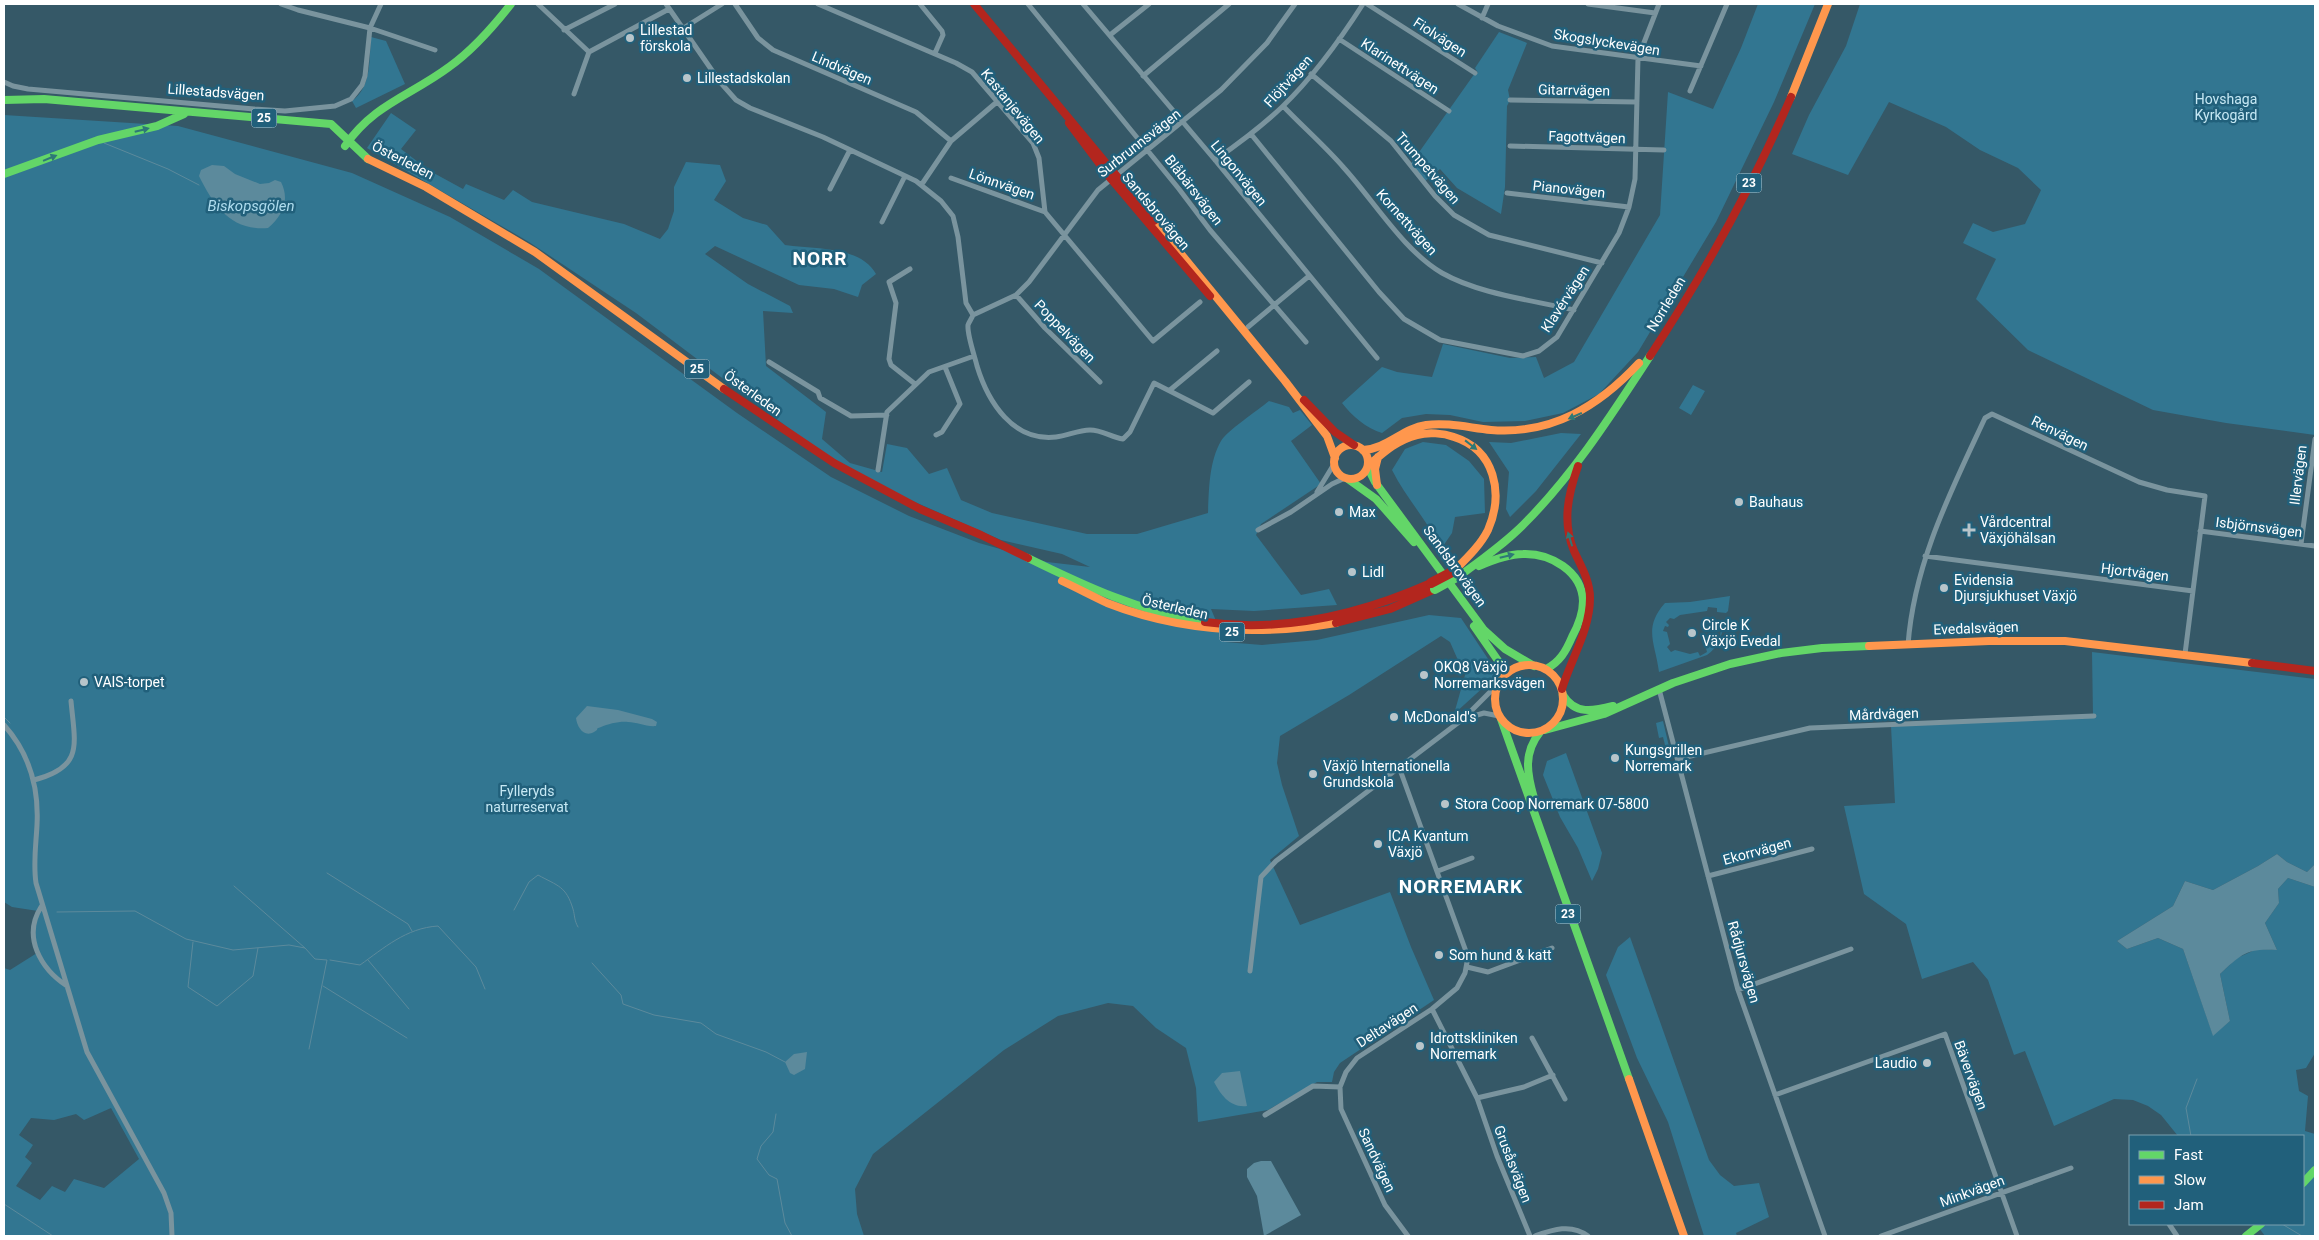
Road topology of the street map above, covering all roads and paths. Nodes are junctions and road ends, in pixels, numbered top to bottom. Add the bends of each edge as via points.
1 (281, 4) edge
2 (380, 4) edge
3 (511, 4) edge
4 (538, 4) edge
5 (615, 4) edge
6 (722, 4) edge
7 (735, 4) edge
8 (818, 4) edge
9 (920, 4) edge
10 (974, 4) edge
11 (1028, 4) edge
12 (1083, 4) edge
13 (1149, 4) edge
14 (1229, 4) edge
15 (1295, 4) edge
16 (1365, 4) edge
17 (1458, 4) edge
18 (1488, 4) edge
19 (1588, 4) edge
20 (1659, 4) edge
21 (1727, 4) edge
22 (1823, 4) edge
23 (1828, 4) edge
24 (607, 6) edge
25 (668, 6) edge
26 (1655, 13) junction
27 (1482, 18) junction
28 (370, 28) junction
29 (682, 29) junction
30 (564, 30) junction
31 (1110, 36) junction
32 (1339, 39) junction
33 (435, 50) dead end
34 (589, 52) junction
35 (935, 54) junction
36 (1638, 58) junction
37 (1701, 66) junction
38 (1475, 73) dead end
39 (1311, 74) junction
40 (1143, 76) junction
41 (4, 82) edge
42 (1690, 91) dead end
43 (574, 94) dead end
44 (4, 100) edge
45 (1510, 100) dead end
46 (52, 101) junction
47 (998, 101) junction
48 (1637, 102) junction
49 (4, 106) edge
50 (1283, 106) junction
51 (173, 111) junction
52 (1449, 111) dead end
53 (184, 114) junction
54 (1182, 124) junction
55 (1251, 134) junction
56 (951, 141) junction
57 (347, 143) junction
58 (1510, 146) dead end
59 (850, 150) junction
60 (1148, 150) junction
61 (1637, 150) junction
62 (1664, 150) dead end
63 (1215, 160) junction
64 (4, 174) edge
65 (905, 176) junction
66 (1114, 177) junction
67 (951, 178) dead end
68 (922, 184) junction
69 (830, 189) dead end
70 (1507, 193) dead end
71 (1629, 207) junction
72 (1045, 212) junction
73 (882, 222) dead end
74 (1065, 236) junction
75 (1602, 263) junction
76 (910, 269) dead end
77 (1309, 276) junction
78 (1016, 295) junction
79 (1200, 302) dead end
80 (1275, 304) junction
81 (1574, 310) junction
82 (973, 315) junction
83 (1243, 326) junction
84 (1306, 342) dead end
85 (1216, 351) dead end
86 (974, 356) junction
87 (1376, 358) dead end
88 (769, 362) dead end
89 (1639, 363) junction
90 (945, 367) junction
91 (1285, 381) junction
92 (1100, 382) dead end
93 (1249, 382) dead end
94 (915, 384) junction
95 (1170, 390) junction
96 (887, 415) junction
97 (936, 435) dead end
98 (2315, 440) edge
99 (1359, 447) junction
100 (1586, 450) junction
101 (1381, 453) junction
102 (1334, 461) junction
103 (1368, 466) junction
104 (878, 470) dead end
105 (1347, 479) junction
106 (1378, 485) junction
107 (1315, 495) junction
108 (1258, 530) dead end
109 (2200, 531) junction
110 (2301, 544) junction
111 (2315, 546) edge
112 (1925, 556) junction
113 (1458, 572) junction
114 (2193, 591) junction
115 (1908, 645) junction
116 (2185, 654) junction
117 (1534, 666) junction
118 (1546, 669) junction
119 (2315, 671) edge
120 (1500, 682) junction
121 (1659, 689) junction
122 (1562, 692) junction
123 (1644, 696) junction
124 (70, 701) dead end
125 (2094, 716) dead end
126 (1500, 718) junction
127 (1463, 719) junction
128 (4, 725) edge
129 (1542, 731) junction
130 (1678, 759) junction
131 (1399, 767) junction
132 (34, 780) junction
133 (1812, 849) dead end
134 (1472, 858) dead end
135 (1438, 871) junction
136 (1708, 876) junction
137 (41, 907) junction
138 (1552, 948) dead end
139 (1851, 949) dead end
140 (1467, 968) junction
141 (1250, 971) dead end
142 (67, 986) junction
143 (1738, 990) junction
144 (1432, 1009) junction
145 (1532, 1038) dead end
146 (1553, 1075) junction
147 (1340, 1087) junction
148 (1775, 1096) junction
149 (1477, 1098) junction
150 (1565, 1099) dead end
151 (1264, 1115) dead end
152 (2071, 1168) dead end
153 (2315, 1170) edge
154 (2304, 1182) edge
155 (2002, 1192) junction
156 (2170, 1225) edge
157 (2260, 1225) edge
158 (172, 1236) edge
159 (1408, 1236) edge
160 (1530, 1236) edge
161 (1535, 1236) edge
162 (1588, 1236) edge
163 (1684, 1236) edge
164 (1689, 1236) edge
165 (1825, 1236) edge
166 (1881, 1236) edge
167 (2017, 1236) edge
168 (2177, 1236) edge
169 (2246, 1236) edge

1 - 28 street
2 - 28 street, Lillestadsvägen
3 - 57 main road via 500,19 449,67 369,117
4 - 30 street
5 - 24 street
6 - 29 street
7 - 56 street, Lindvägen via 758,38 772,50 916,112
8 - 35 street, Kastanjevägen
9 - 35 street via 942,31
10 - 66 main road, Sandsbrovägen
11 - 60 street, Blåbärsvägen
12 - 31 street, Lingonvägen
13 - 31 street
14 - 40 street
15 - 54 street, Surbrunnsvägen via 1246,67
16 - 32 street, Flöjtvägen
16 - 38 street, Fiolvägen
17 - 27 street, Skogslyckevägen
18 - 27 street
19 - 26 street
20 - 26 street, Klavérvägen
21 - 37 street
22 - 89 main road, Norrleden / 23 via 1778,112 1730,210 1688,286
23 - 100 main road, Norrleden / 23 via 1779,122 1730,220 1671,323
24 - 30 street
25 - 29 street
25 - 34 street
26 - 36 street, Klavérvägen
27 - 36 street, Skogslyckevägen via 1552,46
28 - 33 street
28 - 41 street, Lillestadsvägen via 362,85 351,99 335,106 285,111 228,108 28,90
29 - 59 street via 736,100
30 - 34 street
31 - 40 street, Lingonvägen
32 - 39 street, Flöjtvägen
32 - 52 street, Klarinettvägen
34 - 43 street
35 - 47 street, Kastanjevägen via 972,72
36 - 37 street, Skogslyckevägen
36 - 48 street, Klavérvägen
37 - 42 street
39 - 50 street, Flöjtvägen
39 - 75 street, Trumpetvägen via 1391,142 1435,196 1460,218 1489,235
40 - 54 street, Lingonvägen
44 - 46 main road, Österleden / 25
45 - 48 street, Gitarrvägen
46 - 49 main road, Österleden / 25
46 - 51 main road, Österleden / 25
47 - 56 street
47 - 72 street, Kastanjevägen via 1032,143 1039,158
48 - 61 street, Klavérvägen
50 - 55 street, Flöjtvägen
50 - 81 street, Kornettvägen via 1344,167 1406,242 1441,272 1458,281
51 - 53 main road, Österleden / 25
51 - 57 main road, Österleden / 25 via 322,122 339,130
53 - 57 main road, Österleden / 25 via 320,127
64 -> 53 main road via 98,140 157,126
54 - 60 street, Surbrunnsvägen
54 - 63 street, Lingonvägen
55 - 63 street, Flöjtvägen
55 - 81 street, Klavérvägen via 1379,292 1404,319 1440,340 1523,356 1540,351 1557,336
56 - 68 street
57 - 113 main road, Österleden / 25, bridge via 364,157 514,238 824,457 967,535 1090,595 1143,615 1204,629 1254,633 1319,628 1377,614
58 - 61 street, Fagottvägen
59 - 65 street
59 - 69 street
60 - 66 street, Surbrunnsvägen
60 - 80 street, Blåbärsvägen via 1210,230
61 - 62 street, Fagottvägen
61 - 71 street, Klavérvägen
63 - 77 street, Lingonvägen
65 - 68 street
65 - 73 street
66 - 74 street, Surbrunnsvägen via 1089,200
66 - 83 main road, Sandsbrovägen via 1219,306
67 - 72 street, Lönnvägen
68 - 82 street via 952,216 966,303
70 - 71 street, Pianovägen
71 - 75 street, Klavérvägen
72 - 74 street
74 - 78 street, Surbrunnsvägen
74 - 79 street via 1153,341
75 - 81 street, Klavérvägen
76 - 94 street via 889,282 896,303 889,359 891,365
77 - 80 street
77 - 87 street, Lingonvägen
78 - 82 street, Surbrunnsvägen
78 - 92 street, Poppelvägen
80 - 83 street
80 - 84 street, Blåbärsvägen
82 - 86 street via 968,325
83 - 91 main road, Sandsbrovägen
85 - 95 street
86 - 90 street
86 - 95 street via 992,401 1007,421 1042,436 1056,437 1089,430 1123,438 1130,432 1154,383
88 - 96 street via 851,416
89 -> 99 main road, 23 via 1596,404 1580,414 1547,426 1507,431 1424,425 1406,430 1376,450
89 - 113 main road, Norrleden / 25 via 1582,448 1542,499 1521,521
90 - 94 street via 929,372
90 - 97 street via 960,404 942,432
91 - 99 main road, Sandsbrovägen via 1336,432
91 - 102 main road, Sandsbrovägen via 1327,436
93 - 95 street via 1213,413
94 - 96 street
96 - 104 street
98 - 110 street, Illervägen
99 - 102 main road, 23 via 1342,448
99 - 103 main road via 1368,457
100 - 113 main road, Norrleden / 25 via 1524,524
122 -> 100 main road, 23 via 1590,607 1587,578 1570,541 1566,511 1570,489
101 - 103 main road
101 - 106 main road via 1375,469
101 -> 113 main road via 1414,434 1434,431 1462,438 1488,462 1496,493 1493,514 1482,539
102 - 105 main road, 23 via 1339,474
102 - 107 street
103 - 105 main road via 1360,477
103 - 106 main road, Sandsbrovägen
105 - 107 street
105 - 120 main road, Sandsbrovägen / 23 via 1376,496 1429,562 1496,657 1501,667
106 - 117 main road, Sandsbrovägen via 1484,630 1505,649
107 - 108 street
109 - 110 street, Isbjörnsvägen
109 - 112 street, Renvägen via 2205,496 2139,482 1992,414 1985,418 1951,489
109 - 114 street, Renvägen
110 - 111 street, Isbjörnsvägen
112 - 114 street, Hjortvägen
112 - 115 street, Renvägen via 1911,612
113 -> 118 main road via 1521,554 1546,557 1569,569 1581,589 1581,617 1563,656
114 - 116 street, Renvägen
115 - 116 main road, Evedalsvägen via 2065,641
115 - 121 main road, Evedalsvägen via 1781,653 1730,664
116 - 119 main road, Evedalsvägen
117 - 118 main road
117 - 120 main road via 1512,670
118 - 122 main road via 1556,678
120 - 126 main road, 23 via 1495,703
120 - 127 street
121 - 123 main road, Evedalsvägen
121 - 130 street, Rådjursvägen
122 - 123 main road, Evedalsvägen via 1569,705 1583,710 1612,707
122 - 129 main road, 23 via 1563,707 1558,718
123 - 129 main road, Evedalsvägen via 1604,714
124 - 132 street via 71,758 56,774
125 - 130 street, Mårdvägen via 1810,728
126 - 127 street via 1484,713
126 - 129 main road via 1516,731 1527,734
126 - 163 main road, 23
127 - 131 street
128 - 132 street via 23,753
129 - 164 main road, 23 via 1531,742 1527,753 1534,798
130 - 136 street, Rådjursvägen
131 - 135 street
131 - 141 street via 1276,861 1261,877
132 - 137 street via 38,814 34,864
133 - 136 street, Ekorrvägen
134 - 135 street
135 - 140 street via 1466,947
136 - 143 street, Rådjursvägen
137 - 142 street
137 - 142 street via 34,927 37,953 50,973
138 - 140 street via 1491,971
139 - 143 street
140 - 144 street, Deltavägen via 1457,988
142 - 158 street via 87,1052 164,1193 171,1213
143 - 148 street, Rådjursvägen
144 - 147 street, Deltavägen via 1357,1058
144 - 149 street, Grusåsvägen
145 - 146 street
146 - 149 street via 1524,1087
146 - 150 street
147 - 151 street via 1313,1086
147 - 159 street, Sandvägen via 1341,1109 1385,1205
148 - 155 street, Bävervägen via 1944,1034
148 - 165 street, Rådjursvägen
149 - 160 street, Grusåsvägen via 1496,1156
152 - 155 street, Minkvägen
153 - 154 main road
155 - 166 street, Minkvägen
155 - 167 street, Bävervägen
156 - 168 street
157 - 169 main road
161 - 162 street via 1570,1228

